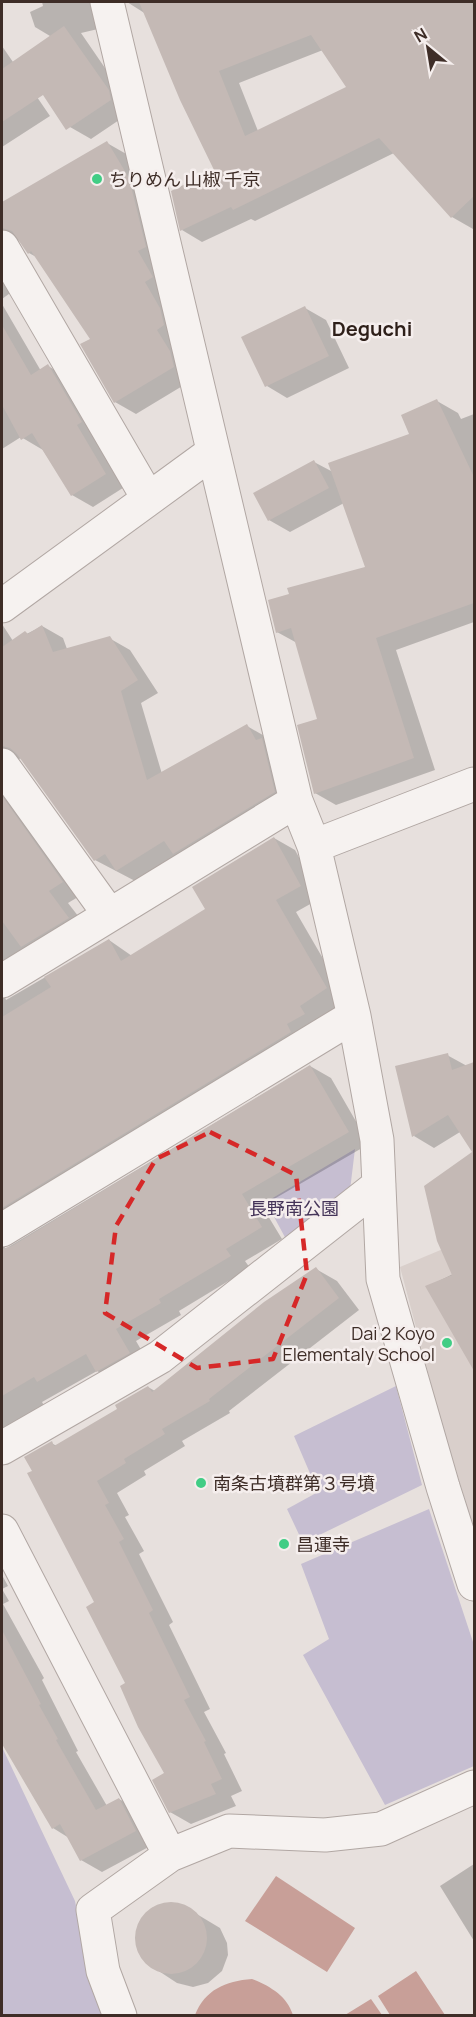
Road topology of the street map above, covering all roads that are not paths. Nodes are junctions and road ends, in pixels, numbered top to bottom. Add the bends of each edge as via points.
1 (106, 2) edge
2 (2, 246) edge
3 (213, 452) junction
4 (148, 498) junction
5 (2, 606) edge
6 (2, 765) edge
7 (474, 784) edge
8 (296, 801) junction
9 (314, 846) junction
10 (109, 914) junction
11 (5, 971) edge
12 (354, 1016) junction
13 (379, 1185) junction
14 (2, 1230) edge
15 (2, 1448) edge
16 (2, 1531) edge
17 (474, 1584) edge
18 (474, 1787) edge
19 (170, 1855) junction
20 (120, 2016) edge

1 - 3 street
2 - 4 street
3 - 4 street
3 - 8 street
4 - 5 street
6 - 10 street
7 - 9 street
8 - 9 street
8 - 10 street
9 - 12 street
10 - 11 street
12 - 13 street via 377,1140
12 - 14 street
13 - 15 street via 160,1357
13 - 17 street via 383,1279
16 - 19 street
18 - 19 street via 381,1829 325,1835 229,1831
19 - 20 street via 93,1910 103,1971

